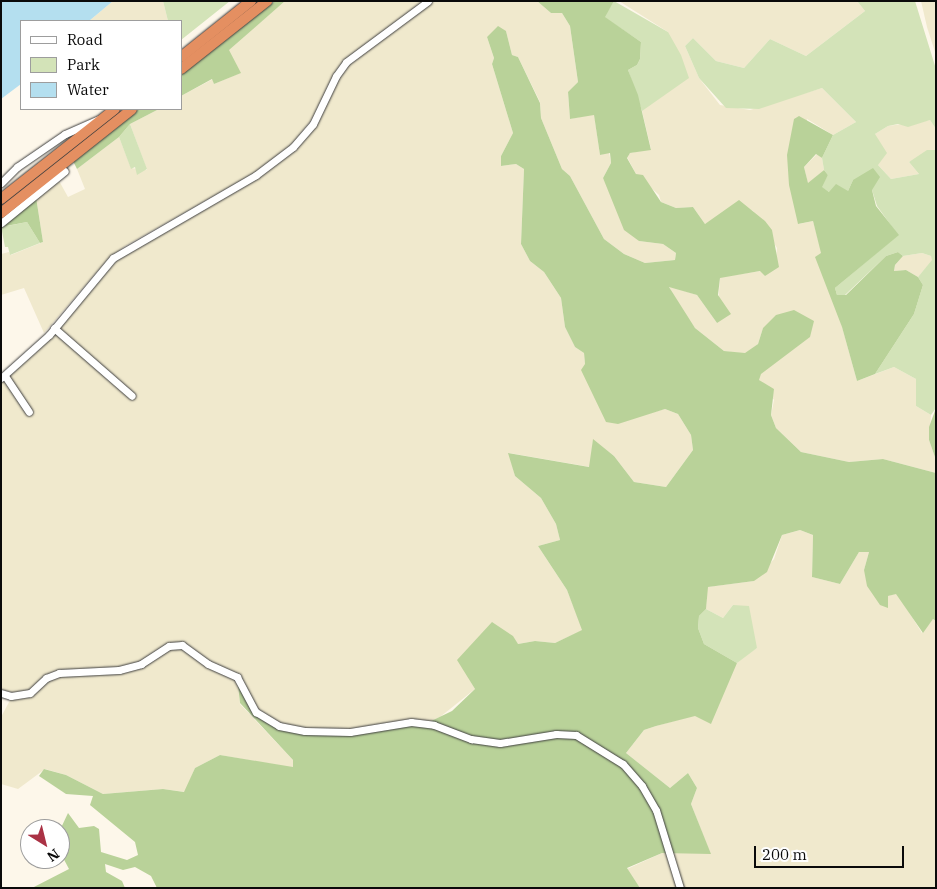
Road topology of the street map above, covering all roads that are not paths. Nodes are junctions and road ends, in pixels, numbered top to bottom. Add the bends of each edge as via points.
1 (251, 1) edge
2 (267, 1) edge
3 (428, 1) edge
4 (182, 55) edge
5 (182, 69) edge
6 (131, 110) edge
7 (112, 112) edge
8 (65, 171) dead end
9 (1, 183) edge
10 (1, 199) edge
11 (1, 212) edge
12 (1, 223) edge
13 (54, 328) junction
14 (3, 377) edge
15 (132, 396) dead end
16 (29, 412) dead end
17 (1, 693) edge
18 (680, 888) edge

1 - 4 highway
2 - 5 highway
3 - 13 street via 346,62 313,124 293,147 256,174 120,252
6 - 11 highway
7 - 9 street via 65,134
7 - 10 highway
8 - 12 street
13 - 14 street
13 - 15 street
14 - 16 street
17 - 18 street via 11,696 30,692 46,678 59,673 119,670 141,664 169,646 182,645 208,664 237,677 256,712 279,726 305,731 350,732 411,722 500,742 556,734 576,735 623,764 642,786 656,810

